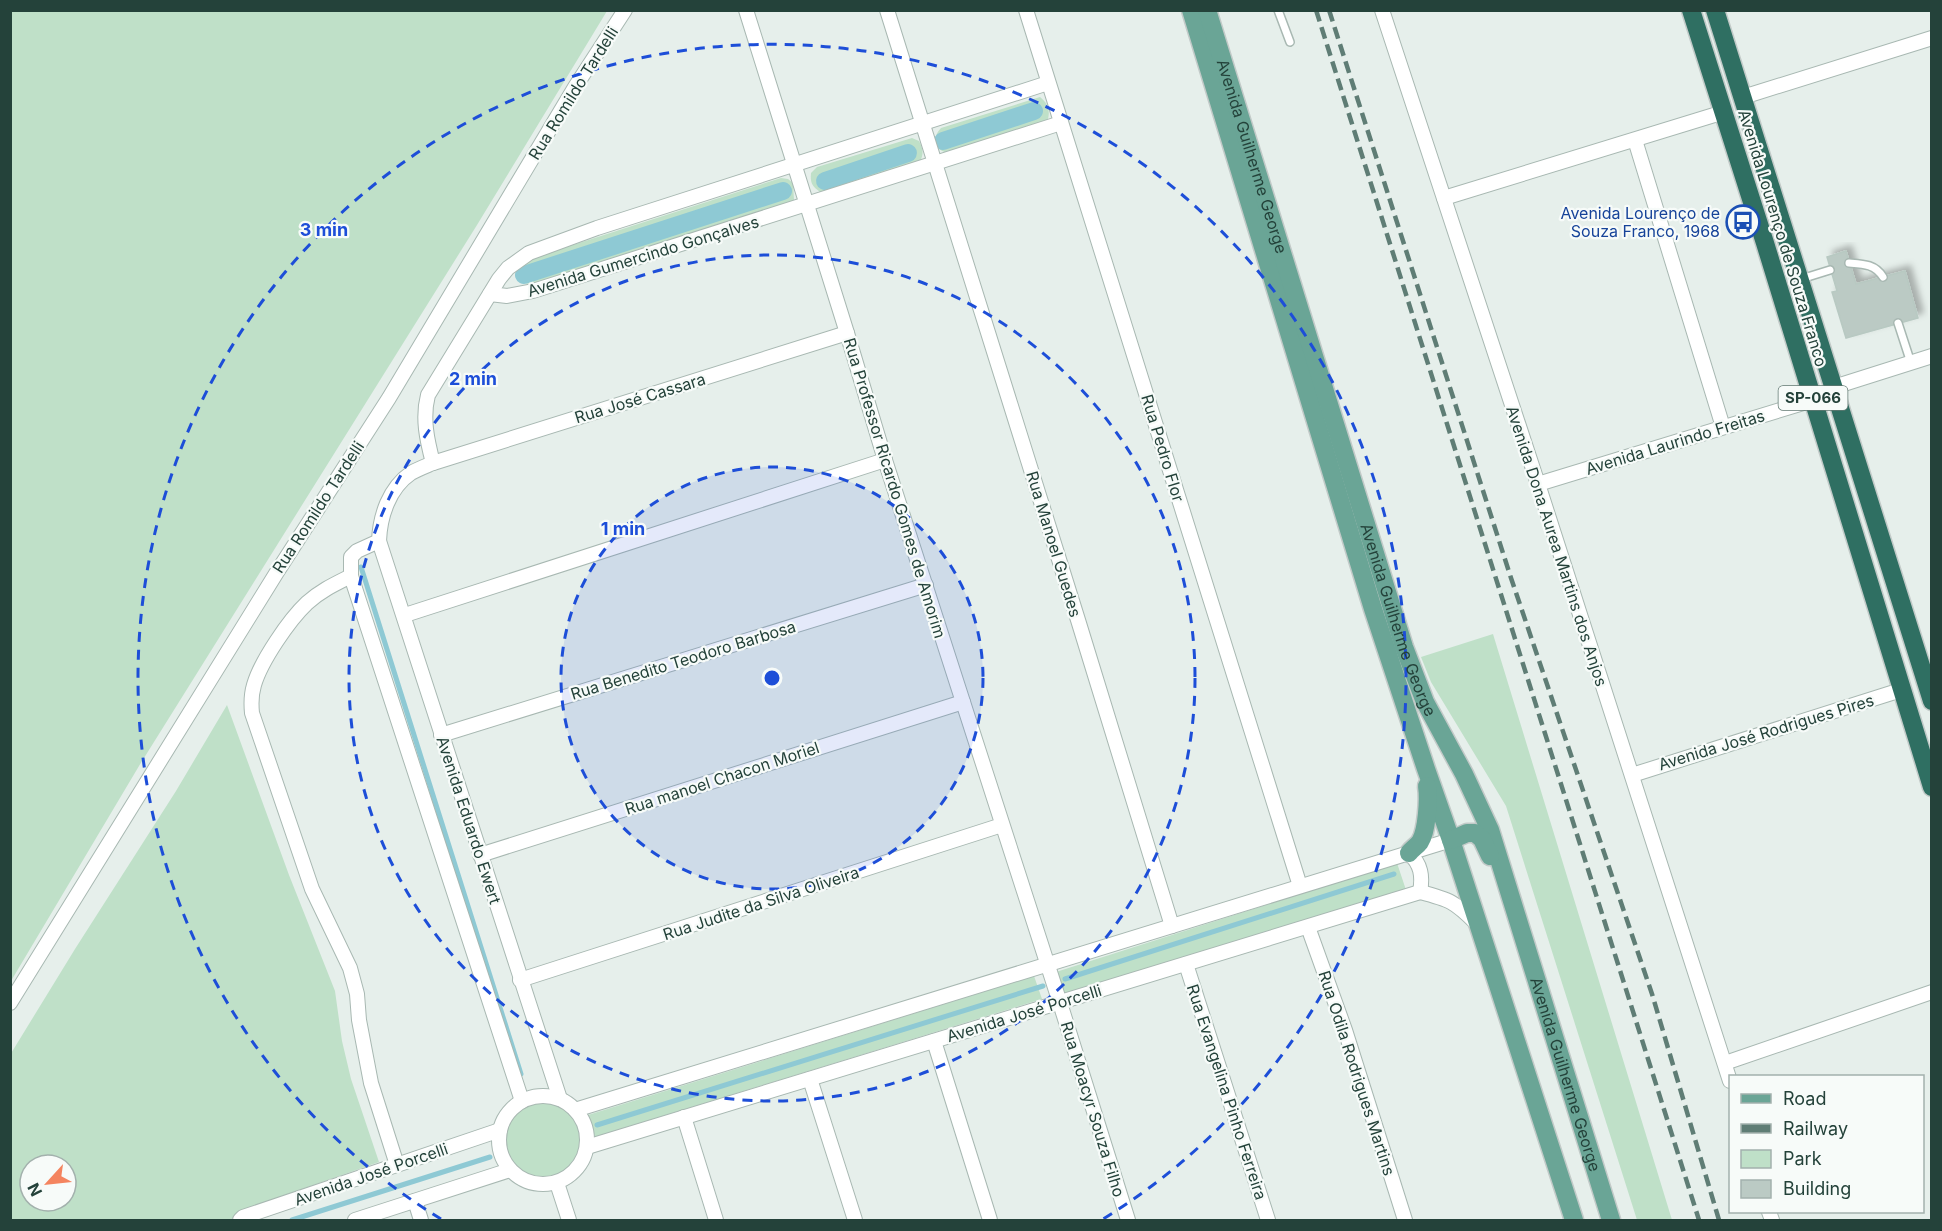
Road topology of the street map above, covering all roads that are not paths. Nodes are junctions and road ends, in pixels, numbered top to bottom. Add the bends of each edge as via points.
1 (625, 10) edge
2 (746, 10) edge
3 (887, 10) edge
4 (1026, 10) edge
5 (1191, 10) edge
6 (1207, 10) edge
7 (1278, 10) edge
8 (1382, 10) edge
9 (1691, 10) edge
10 (1715, 10) edge
11 (1932, 38) edge
12 (1290, 42) dead end
13 (1048, 83) junction
14 (1743, 97) junction
15 (1724, 112) junction
16 (1060, 123) junction
17 (923, 125) junction
18 (1635, 140) junction
19 (935, 163) junction
20 (794, 165) junction
21 (1444, 198) junction
22 (806, 204) junction
23 (1849, 263) dead end
24 (1830, 270) dead end
25 (1883, 277) dead end
26 (1800, 279) junction
27 (490, 294) junction
28 (1898, 323) dead end
29 (847, 333) junction
30 (1932, 356) edge
31 (1911, 363) junction
32 (1834, 387) junction
33 (1813, 400) junction
34 (1723, 427) junction
35 (885, 460) junction
36 (434, 463) junction
37 (1538, 484) junction
38 (380, 541) junction
39 (351, 576) junction
40 (926, 585) junction
41 (405, 615) junction
42 (1927, 673) edge
43 (1901, 690) junction
44 (1932, 701) edge
45 (963, 702) junction
46 (441, 735) junction
47 (1426, 769) junction
48 (1632, 775) junction
49 (1932, 787) edge
50 (1002, 825) junction
51 (1451, 840) junction
52 (1409, 853) junction
53 (480, 855) junction
54 (1300, 886) junction
55 (1419, 892) junction
56 (1515, 912) junction
57 (1478, 925) junction
58 (1172, 926) junction
59 (1308, 927) junction
60 (1047, 964) junction
61 (1186, 964) junction
62 (520, 980) junction
63 (1932, 992) edge
64 (10, 1003) edge
65 (1060, 1003) junction
66 (934, 1041) junction
67 (1725, 1063) junction
68 (1729, 1076) edge
69 (810, 1079) junction
70 (560, 1099) junction
71 (522, 1101) junction
72 (575, 1110) junction
73 (684, 1117) junction
74 (500, 1130) junction
75 (587, 1147) junction
76 (397, 1165) junction
77 (510, 1170) junction
78 (557, 1183) junction
79 (415, 1201) junction
80 (242, 1219) edge
81 (354, 1221) edge
82 (421, 1221) edge
83 (569, 1221) edge
84 (716, 1221) edge
85 (855, 1221) edge
86 (990, 1221) edge
87 (1128, 1221) edge
88 (1268, 1221) edge
89 (1405, 1221) edge
90 (1574, 1221) edge
91 (1611, 1221) edge

1 - 64 street, Rua Romildo Tardelli via 389,398
2 - 20 street, Rua Professor Ricardo Gomes de Amorim
3 - 17 street, Rua Manoel Guedes
4 - 13 street, Rua Pedro Flor
5 - 47 main road, Avenida Guilherme George via 1373,609
6 - 56 main road, Avenida Guilherme George via 1404,647 1425,702 1486,822
7 - 12 lane
8 - 21 street, Avenida Dona Aurea Martins dos Anjos
9 - 15 highway, Avenida Lourenço de Souza Franco / SP-066
10 - 14 highway, Avenida Lourenço de Souza Franco / SP-066
11 - 14 street
13 - 16 street, Rua Pedro Flor
13 - 17 street, Avenida Gumercindo Gonçalves
14 - 26 highway, Avenida Lourenço de Souza Franco / SP-066
15 - 18 street
15 - 33 highway, Avenida Lourenço de Souza Franco / SP-066
16 - 19 street, Avenida Gumercindo Gonçalves
16 - 54 street, Rua Pedro Flor
17 - 19 street, Rua Manoel Guedes
17 - 20 street, Avenida Gumercindo Gonçalves
18 - 21 street
18 - 34 street
19 - 22 street, Avenida Gumercindo Gonçalves
19 - 58 street, Rua Manoel Guedes
20 - 22 street, Rua Professor Ricardo Gomes de Amorim
20 - 27 street, Avenida Gumercindo Gonçalves via 529,253 508,268
21 - 37 street, Avenida Dona Aurea Martins dos Anjos
22 - 27 street, Avenida Gumercindo Gonçalves via 533,291 507,296
22 - 29 street, Rua Professor Ricardo Gomes de Amorim
23 - 25 lane via 1869,265
24 - 26 lane
26 - 32 highway, Avenida Lourenço de Souza Franco / SP-066
27 - 36 street via 428,395 424,409
28 - 31 lane
29 - 35 street, Rua Professor Ricardo Gomes de Amorim
29 - 36 street, Rua José Cassara
30 - 31 street
31 - 32 street
32 - 42 highway, Avenida Lourenço de Souza Franco / SP-066
33 - 34 street, Avenida Laurindo Freitas
33 - 43 highway, Avenida Lourenço de Souza Franco / SP-066
34 - 37 street, Avenida Laurindo Freitas
35 - 40 street, Rua Professor Ricardo Gomes de Amorim
35 - 41 street
36 - 38 street, Rua José Cassara via 400,482 382,517
37 - 48 street, Avenida Dona Aurea Martins dos Anjos
38 - 39 street via 351,557
38 - 41 street, Avenida Eduardo Ewert
39 - 71 street
39 - 76 street via 322,591 297,613 254,683 252,713 312,889 350,968 371,1083
40 - 45 street, Rua Professor Ricardo Gomes de Amorim
40 - 46 street, Rua Benedito Teodoro Barbosa
41 - 46 street, Avenida Eduardo Ewert
42 - 44 highway, Avenida Lourenço de Souza Franco / SP-066
43 - 48 street, Avenida José Rodrigues Pires
43 - 49 highway, Avenida Lourenço de Souza Franco / SP-066
45 - 50 street, Rua Professor Ricardo Gomes de Amorim
45 - 53 street, Rua manoel Chacon Moriel
46 - 53 street, Avenida Eduardo Ewert
47 - 51 main road, Avenida Guilherme George
47 - 52 main road via 1424,830 1420,842
48 - 67 street, Avenida Dona Aurea Martins dos Anjos
50 - 60 street, Rua Professor Ricardo Gomes de Amorim
50 - 62 street, Rua Judite da Silva Oliveira
51 - 52 street
51 - 56 main road via 1472,832 1482,839
51 - 57 main road, Avenida Guilherme George
52 - 54 street
52 - 55 street via 1420,867
53 - 62 street, Avenida Eduardo Ewert
54 - 58 street
55 - 57 street via 1456,904
55 - 59 street, Avenida José Porcelli
56 - 91 main road, Avenida Guilherme George
57 - 90 main road, Avenida Guilherme George
58 - 60 street
59 - 61 street, Avenida José Porcelli
59 - 89 street, Rua Odila Rodrigues Martins
60 - 65 street, Rua Moacyr Souza Filho
60 - 72 street
61 - 65 street, Avenida José Porcelli
61 - 88 street, Rua Evangelina Pinho Ferreira
62 - 70 street, Avenida Eduardo Ewert
63 - 67 street
65 - 66 street, Avenida José Porcelli
65 - 87 street, Rua Moacyr Souza Filho
66 - 69 street, Avenida José Porcelli
66 - 86 street
67 - 68 street, Avenida Dona Aurea Martins dos Anjos
69 - 73 street, Avenida José Porcelli
69 - 85 street
70 - 71 street via 534,1096
70 - 72 street
71 - 74 street via 504,1118
72 - 75 street via 587,1132
73 - 75 street, Avenida José Porcelli
73 - 84 street
74 - 76 street, Avenida José Porcelli
74 - 77 street via 500,1153
75 - 78 street via 576,1170
76 - 80 street, Avenida José Porcelli
77 - 78 street via 525,1181
77 - 79 street
78 - 83 street
79 - 81 street
79 - 82 street

